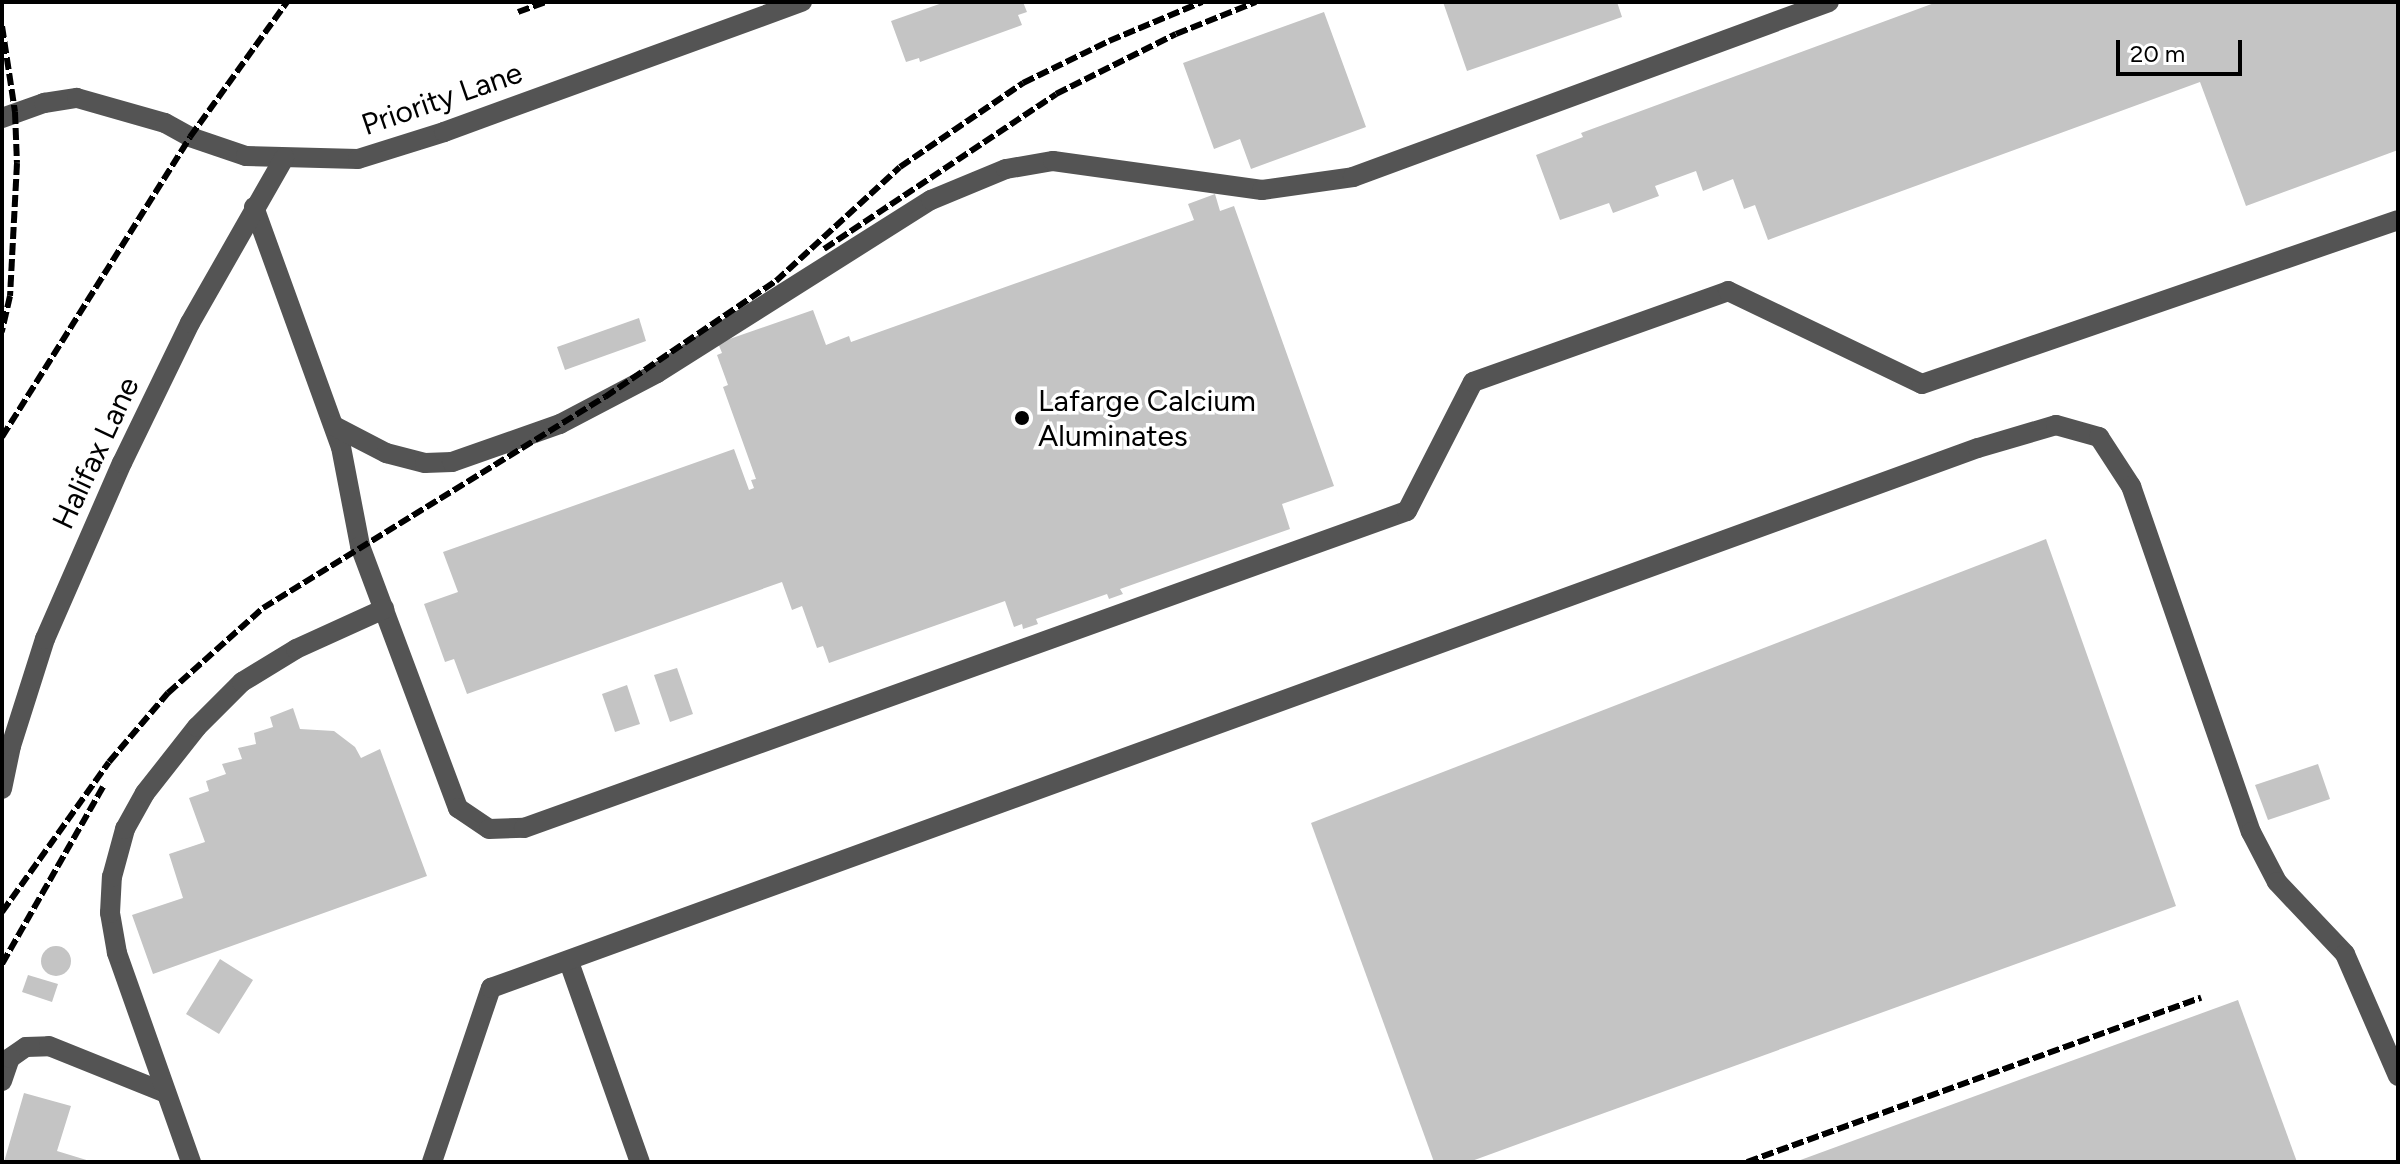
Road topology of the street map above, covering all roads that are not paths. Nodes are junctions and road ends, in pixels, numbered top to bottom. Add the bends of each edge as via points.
1 (802, 2) edge
2 (1829, 2) edge
3 (2, 118) edge
4 (284, 158) junction
5 (254, 207) junction
6 (2398, 220) edge
7 (334, 426) junction
8 (384, 609) junction
9 (2, 789) edge
10 (569, 962) junction
11 (2398, 1076) edge
12 (2, 1081) edge
13 (166, 1093) junction
14 (191, 1162) edge
15 (432, 1162) edge
16 (640, 1162) edge

1 - 4 street, Priority Lane via 358,159
2 - 7 street via 1353,177 1262,190 1053,161 1006,169 931,200 657,373 574,417 452,462 425,463 386,453
3 - 4 street, Priority Lane via 77,98 165,123 246,156
4 - 5 street, Halifax Lane
5 - 7 street
5 - 9 street, Halifax Lane via 183,337 51,625
6 - 8 street via 1922,384 1728,291 1473,382 1407,511 524,828 489,829 458,808
7 - 8 street via 360,546
8 - 13 street via 296,649 242,682 188,738 145,793 125,829 112,877 110,913 117,953
10 - 11 street via 1963,453 2056,425 2099,437 2131,486 2251,832 2277,882 2345,954
10 - 15 street via 491,988
10 - 16 street
12 - 13 street via 10,1058 26,1047 49,1046
13 - 14 street

